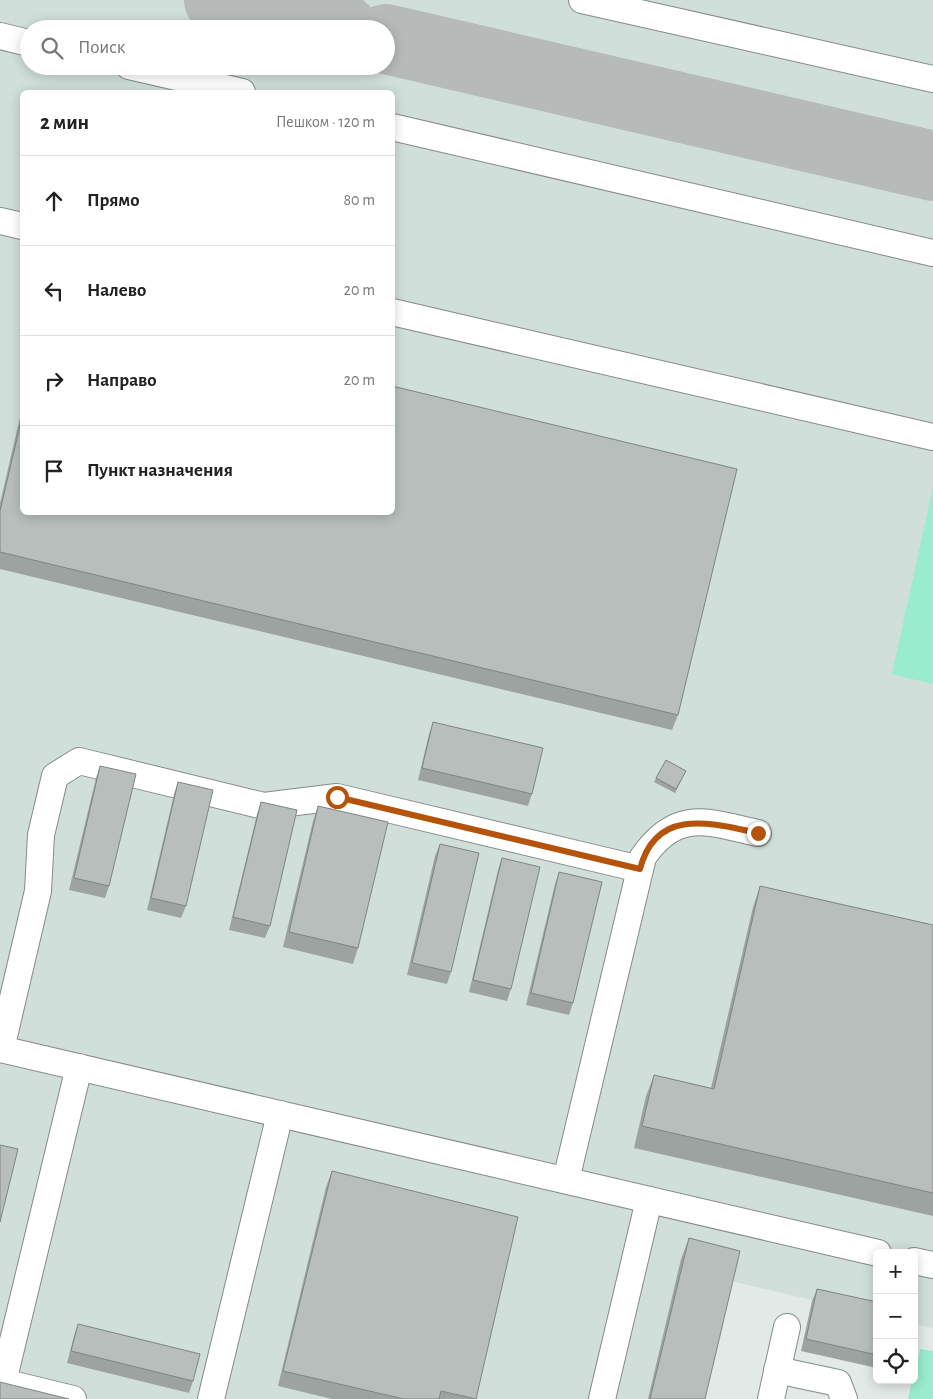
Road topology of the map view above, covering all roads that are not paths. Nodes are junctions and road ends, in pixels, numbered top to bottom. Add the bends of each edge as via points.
1 (582, 0) edge
2 (0, 36) edge
3 (20, 41) edge
4 (168, 75) edge
5 (933, 79) edge
6 (233, 90) edge
7 (395, 128) edge
8 (0, 221) edge
9 (20, 226) edge
10 (933, 253) edge
11 (395, 313) edge
12 (933, 437) edge
13 (758, 833) dead end
14 (640, 869) junction
15 (0, 1049) edge
16 (79, 1067) junction
17 (280, 1114) junction
18 (566, 1180) junction
19 (649, 1200) junction
20 (873, 1252) edge
21 (918, 1262) edge
22 (933, 1265) edge
23 (787, 1327) dead end
24 (777, 1370) junction
25 (73, 1399) edge
26 (211, 1399) edge
27 (602, 1399) edge
28 (771, 1399) edge
29 (844, 1399) edge

1 - 5 lane
2 - 3 lane
4 - 6 lane
7 - 10 lane
8 - 9 lane
11 - 12 lane
13 - 14 lane via 684,822 662,833 643,857
14 - 15 lane via 337,797 264,806 79,761 55,776 41,835 38,891
14 - 18 lane
15 - 16 lane
16 - 17 lane
16 - 25 lane via 3,1382
17 - 18 lane
17 - 26 lane
18 - 19 lane
19 - 20 lane
19 - 27 lane
21 - 22 lane
23 - 24 lane
24 - 28 lane
24 - 29 lane via 838,1383

